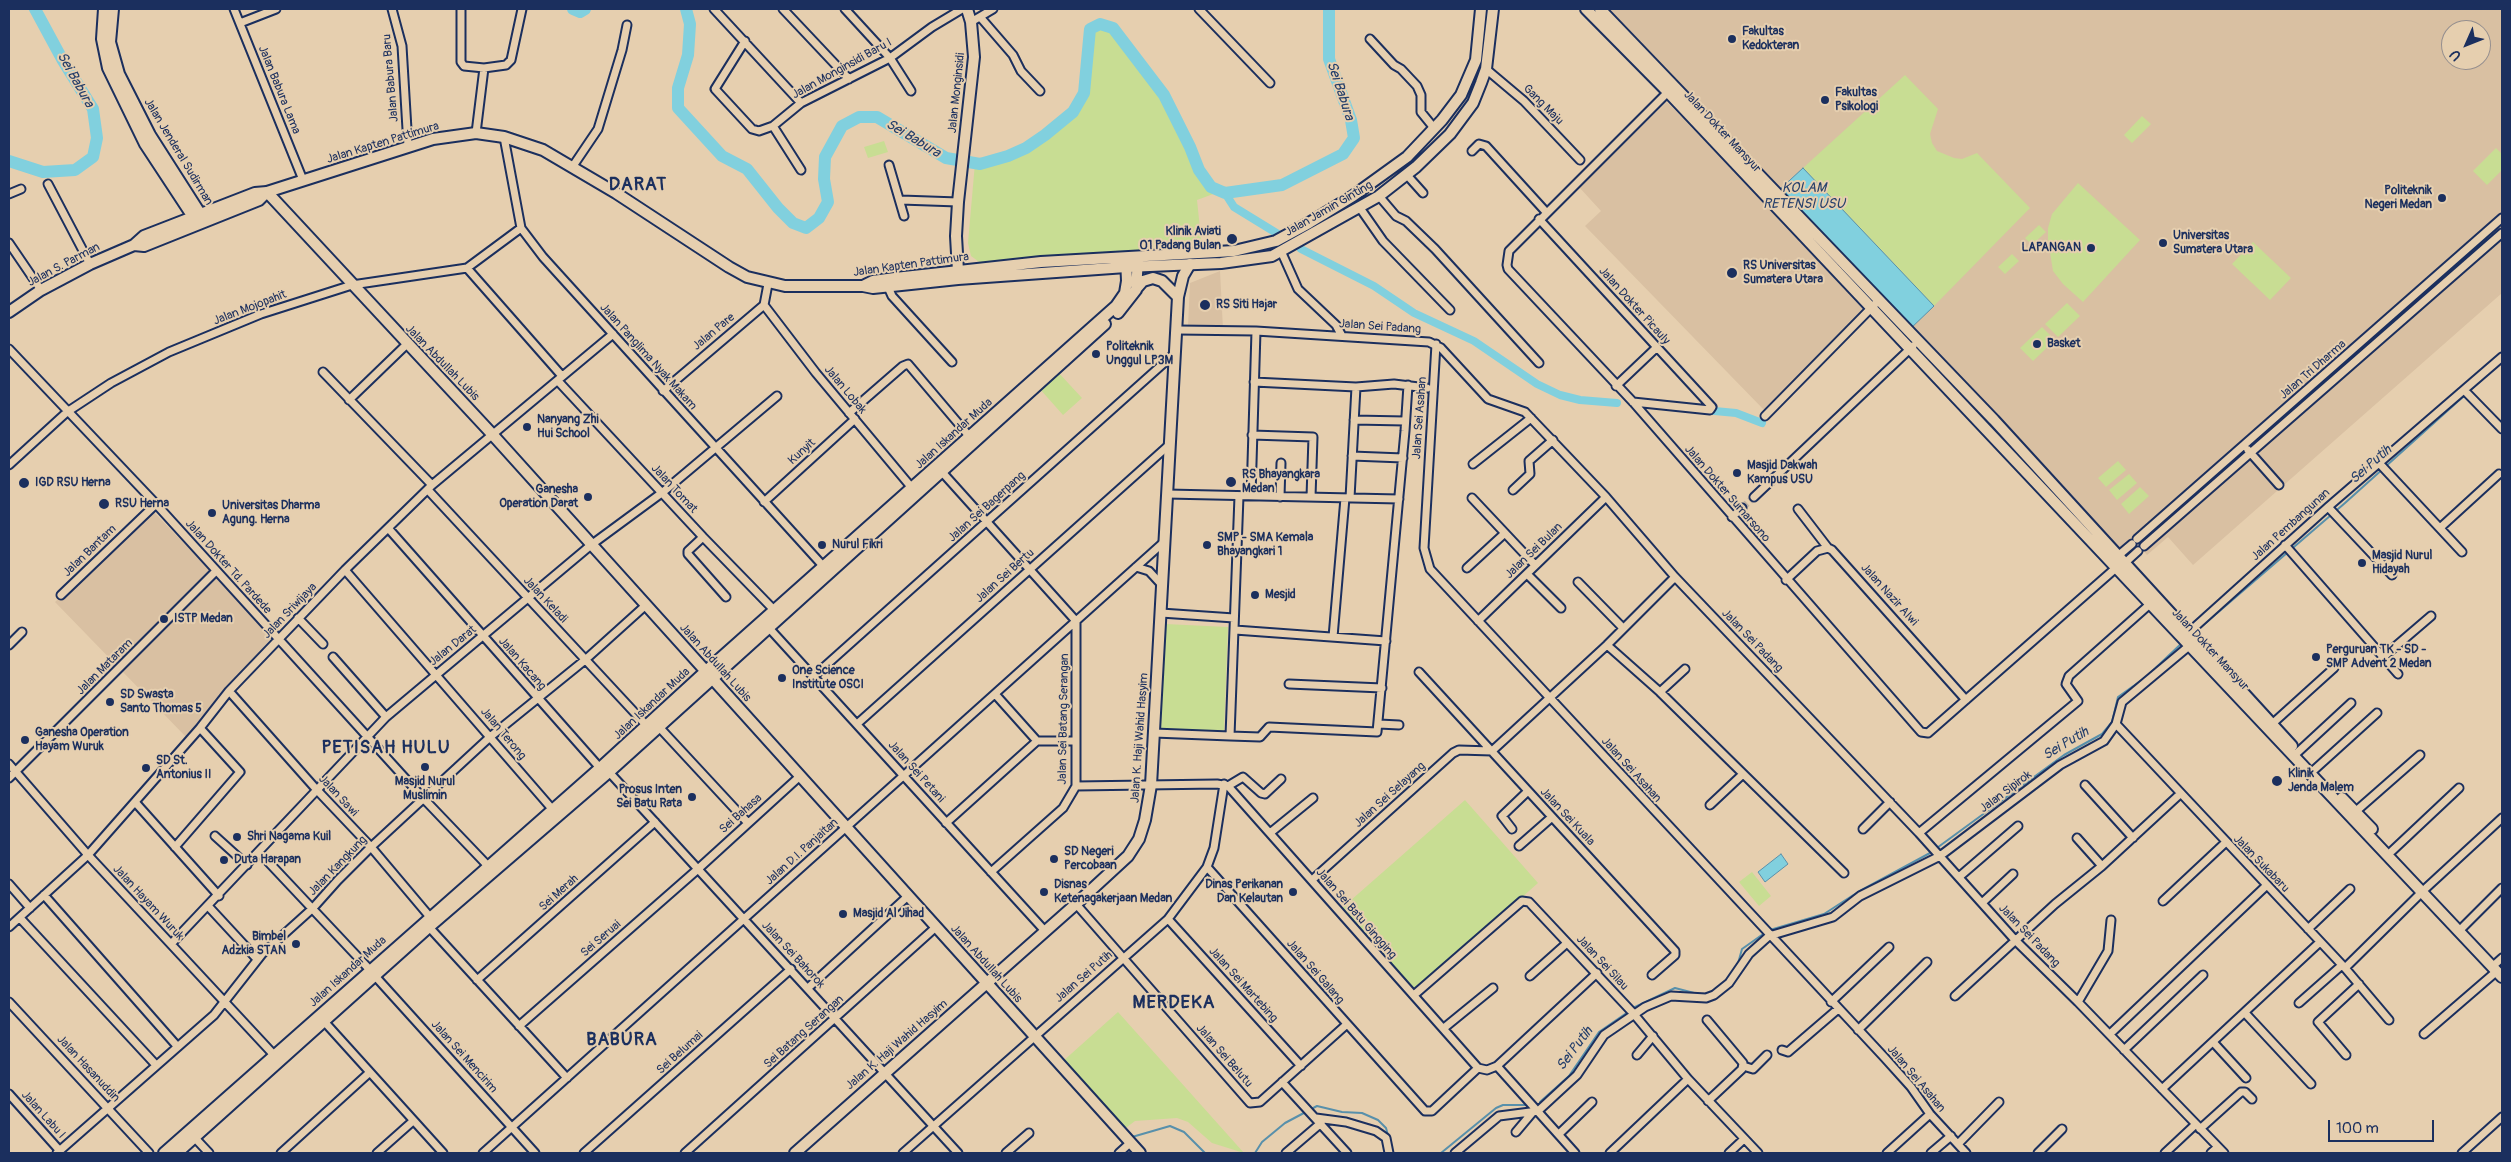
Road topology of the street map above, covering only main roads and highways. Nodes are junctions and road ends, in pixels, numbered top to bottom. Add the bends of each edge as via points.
1 (967, 9) edge
2 (1480, 9) edge
3 (1493, 9) edge
4 (1586, 9) edge
5 (1600, 9) edge
6 (108, 10) edge
7 (1671, 89) junction
8 (267, 192) junction
9 (188, 194) junction
10 (1353, 196) junction
11 (1772, 197) junction
12 (214, 208) junction
13 (1360, 208) junction
14 (199, 218) junction
15 (1140, 260) junction
16 (1126, 262) junction
17 (1190, 264) junction
18 (1150, 267) junction
19 (958, 271) junction
20 (868, 287) junction
21 (1136, 290) junction
22 (1178, 296) junction
23 (9, 312) edge
24 (994, 421) junction
25 (2121, 561) junction
26 (827, 570) junction
27 (2188, 639) junction
28 (709, 675) junction
29 (604, 769) junction
30 (492, 870) junction
31 (2424, 890) junction
32 (2499, 968) edge
33 (986, 983) junction
34 (321, 1019) junction
35 (164, 1153) edge
36 (176, 1153) edge
37 (794, 1153) edge
38 (1140, 1153) edge

1 - 19 main road, Jalan Monginsidi via 974,44 973,75 958,202
2 - 10 main road, Jalan Jamin Ginting via 1476,60 1461,95 1407,157
3 - 13 main road, Jalan Jamin Ginting via 1486,69 1473,104 1463,119 1406,174
4 - 7 main road, Jalan Dokter Mansyur
5 - 7 main road, Jalan Dokter Mansyur
6 - 9 main road, Jalan Jenderal Sudirman via 111,51 119,74 150,135
6 - 14 main road, Jalan Jenderal Sudirman via 102,39 108,68 145,144
7 - 11 main road, Jalan Dokter Mansyur
8 - 12 main road, Jalan Kapten Pattimura via 255,193
8 - 14 main road, Jalan Kapten Pattimura via 259,200
8 - 20 main road, Jalan Kapten Pattimura via 433,139 476,133 504,137 543,150 573,166 747,277 768,284 802,288
8 - 28 main road, Jalan Abdullah Lubis via 492,434
9 - 12 main road
9 - 14 main road, Jalan Jenderal Sudirman
10 - 13 main road
10 - 15 main road, Jalan Jamin Ginting via 1284,236 1258,247
11 - 25 main road, Jalan Dokter Mansyur via 1908,331
11 - 25 main road, Jalan Dokter Mansyur via 1900,340
12 - 14 main road, Jalan Kapten Pattimura
13 - 17 main road, Jalan Jamin Ginting via 1272,256
14 - 23 main road, Jalan S. Parman via 140,238 134,245 41,290
15 - 16 main road, Jalan Jamin Ginting
15 - 18 main road
15 - 21 main road
16 - 19 main road, Jalan Kapten Pattimura
16 - 20 main road, Jalan Kapten Pattimura
16 - 24 main road, Jalan Iskandar Muda via 1125,293 1116,306
17 - 18 main road, Jalan Jamin Ginting
17 - 22 main road, Jalan K. Haji Wahid Hasyim
18 - 22 main road
19 - 20 main road, Jalan Kapten Pattimura via 872,282
21 - 22 main road via 1143,280 1153,278 1162,281
21 - 24 main road, Jalan Iskandar Muda via 1118,312
22 - 33 main road, Jalan K. Haji Wahid Hasyim via 1151,785 1145,820 1135,848
24 - 26 main road, Jalan Iskandar Muda via 942,472
24 - 26 main road, Jalan Iskandar Muda via 970,436
25 - 27 main road, Jalan Dokter Mansyur
25 - 27 main road, Jalan Dokter Mansyur via 2150,604
26 - 28 main road, Jalan Iskandar Muda via 775,612
26 - 28 main road, Jalan Iskandar Muda via 770,628
27 - 31 main road, Jalan Dokter Mansyur
27 - 31 main road, Jalan Dokter Mansyur via 2392,851
28 - 29 main road, Jalan Iskandar Muda
28 - 33 main road, Jalan Abdullah Lubis
29 - 30 main road, Jalan Iskandar Muda
29 - 30 main road, Jalan Iskandar Muda via 553,810
30 - 34 main road, Jalan Iskandar Muda via 428,922
31 - 32 main road, Jalan Dokter Mansyur
31 - 32 main road, Jalan Dokter Mansyur
33 - 37 main road, Jalan K. Haji Wahid Hasyim
33 - 38 main road, Jalan Abdullah Lubis
34 - 35 main road, Jalan Iskandar Muda via 274,1055
34 - 36 main road, Jalan Iskandar Muda

